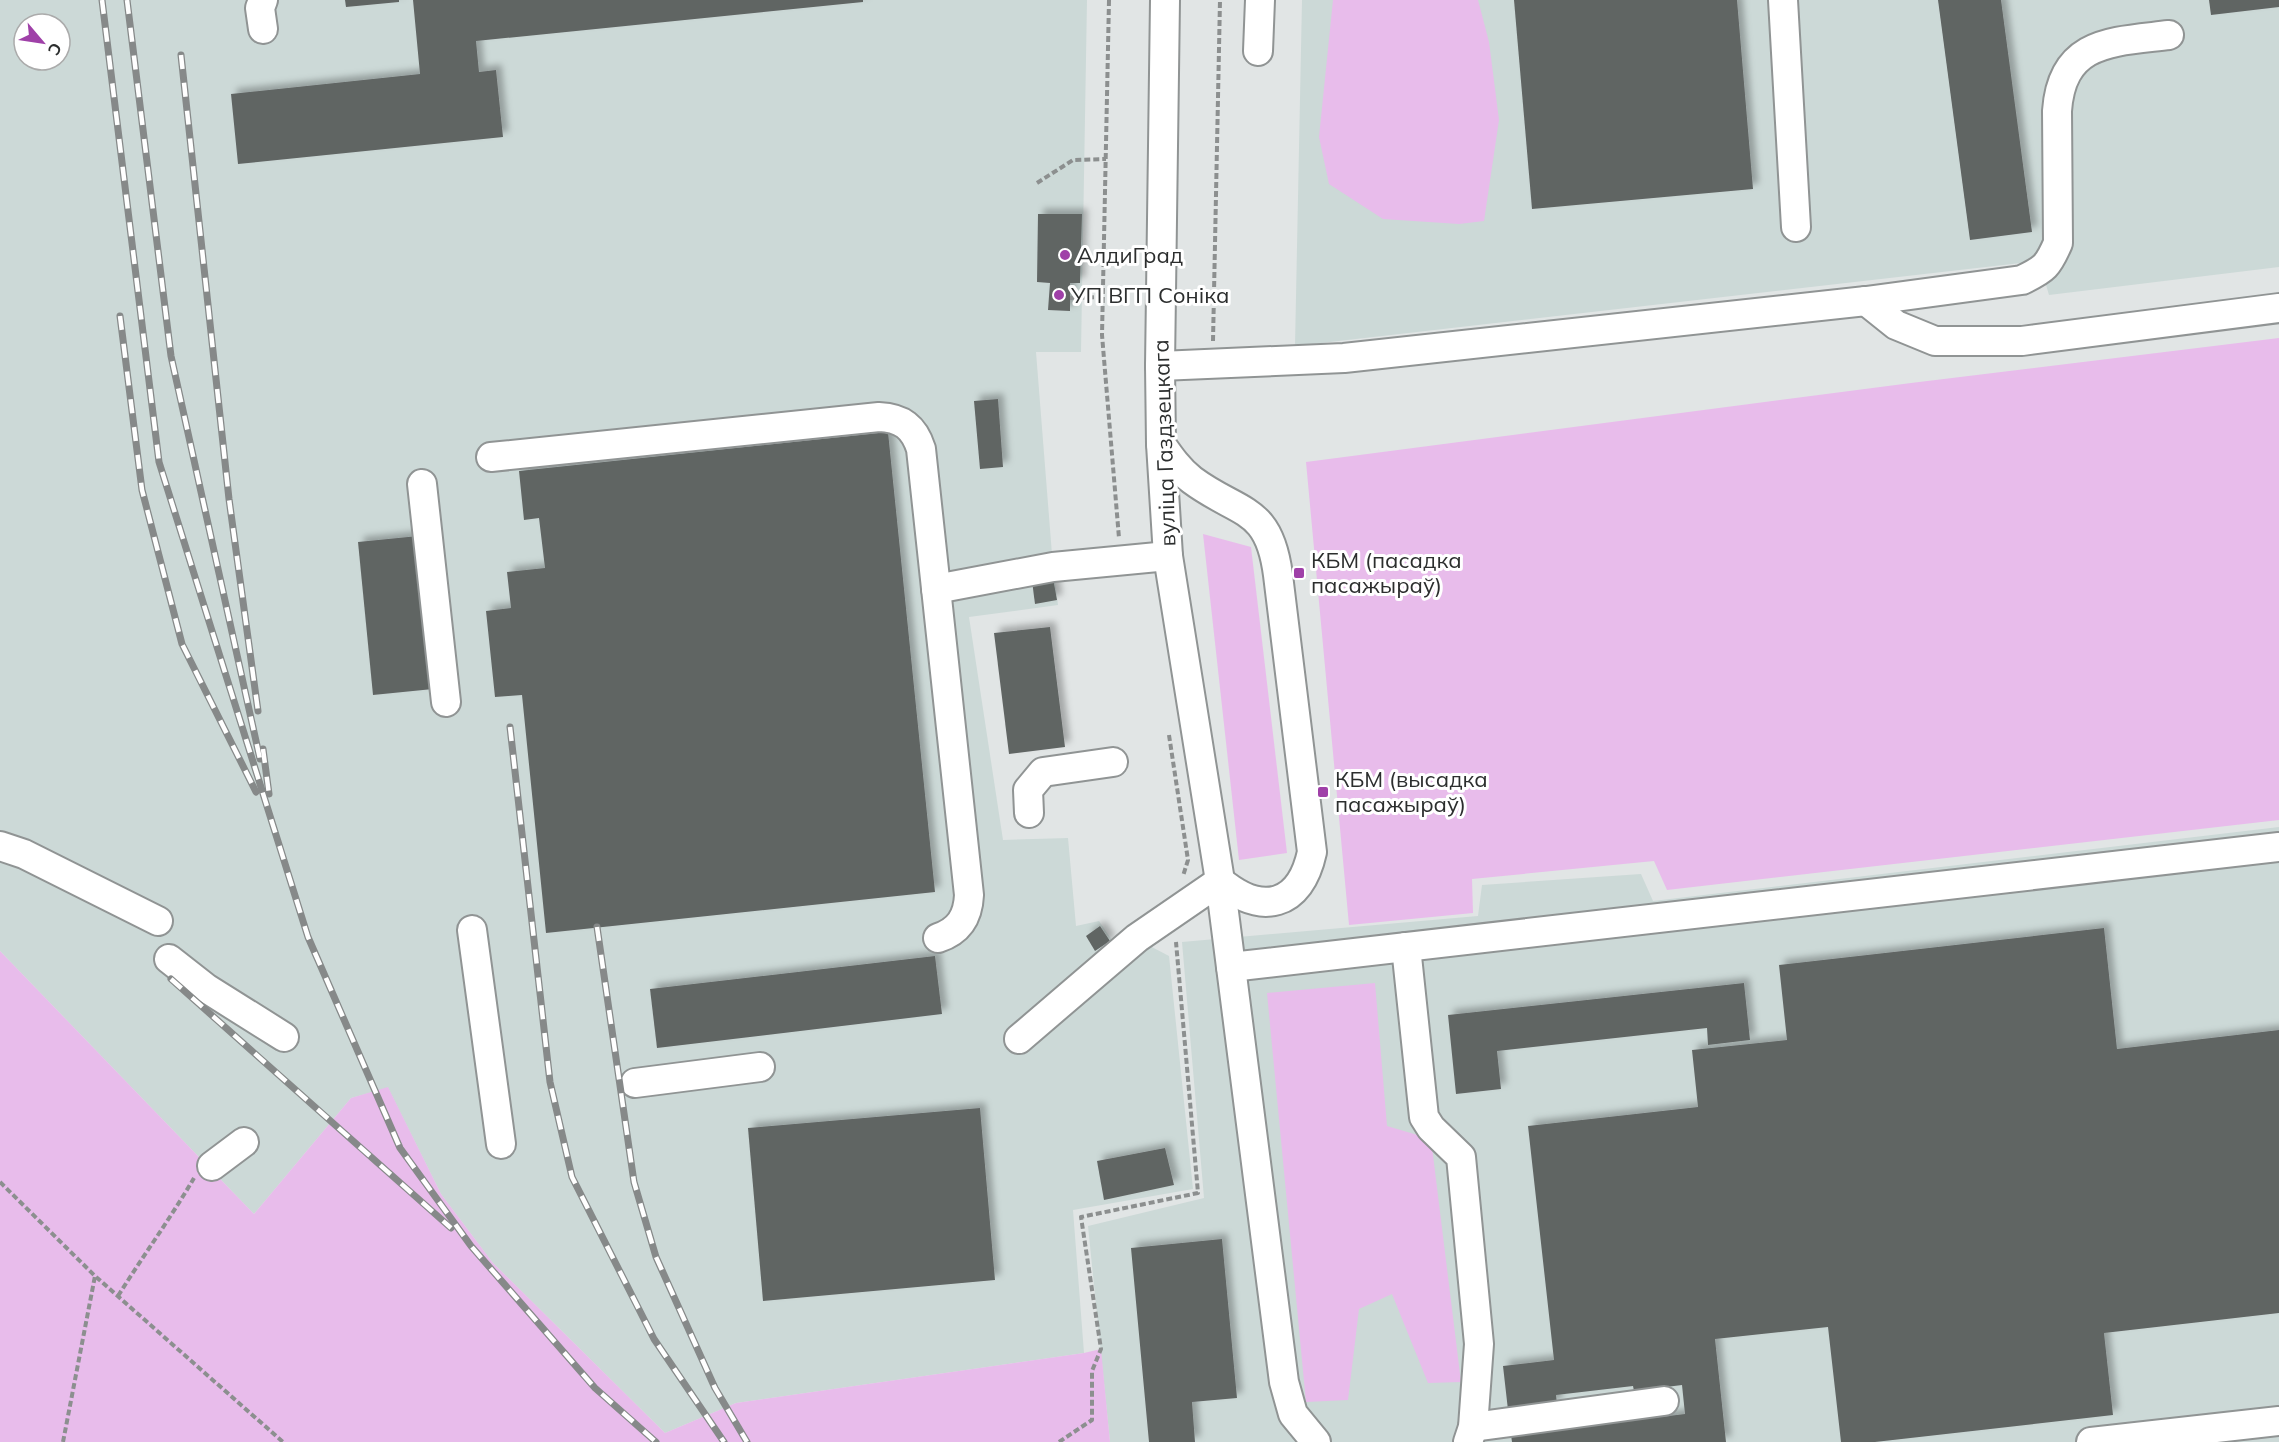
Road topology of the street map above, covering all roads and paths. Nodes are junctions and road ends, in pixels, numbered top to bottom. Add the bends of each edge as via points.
1 (263, 0) edge
2 (1109, 0) edge
3 (1165, 0) edge
4 (1220, 0) edge
5 (1260, 0) edge
6 (1783, 0) edge
7 (263, 29) dead end
8 (2169, 35) dead end
9 (1258, 51) dead end
10 (1106, 159) junction
11 (1037, 183) dead end
12 (1796, 227) dead end
13 (1103, 297) junction
14 (1070, 298) dead end
15 (1866, 301) junction
16 (2279, 308) edge
17 (1213, 364) junction
18 (1160, 366) junction
19 (1161, 444) junction
20 (491, 457) dead end
21 (422, 484) dead end
22 (1168, 556) junction
23 (1120, 560) junction
24 (936, 589) junction
25 (446, 702) dead end
26 (1168, 726) dead end
27 (1113, 762) dead end
28 (1029, 813) dead end
29 (0, 846) edge
30 (2279, 847) edge
31 (1220, 881) junction
32 (1172, 913) junction
33 (158, 921) dead end
34 (472, 930) dead end
35 (938, 938) dead end
36 (1406, 947) junction
37 (169, 959) dead end
38 (1231, 967) junction
39 (284, 1037) dead end
40 (1019, 1039) dead end
41 (759, 1067) dead end
42 (635, 1083) dead end
43 (244, 1142) dead end
44 (501, 1144) dead end
45 (212, 1166) joint
46 (0, 1182) edge
47 (95, 1276) junction
48 (118, 1296) junction
49 (1664, 1401) dead end
50 (2279, 1421) edge
51 (1471, 1434) edge
52 (63, 1442) edge
53 (283, 1442) edge
54 (1059, 1442) edge
55 (1316, 1442) edge
56 (2091, 1442) edge

1 - 7 street
2 - 10 path
3 - 18 street, вуліца Газдзецкага
4 - 17 path
5 - 9 street
6 - 12 street
8 - 15 street via 2103,44 2088,50 2065,76 2057,111 2058,243 2042,271 2022,280
10 - 11 path via 1073,160
10 - 13 path
13 - 14 path
13 - 23 path via 1102,335
15 - 16 street via 1896,325 1935,341 2022,341
15 - 17 street via 1353,357
17 - 18 street
18 - 19 street, вуліца Газдзецкага
19 - 22 street, вуліца Газдзецкага
19 - 31 street via 1191,480 1252,516 1268,532 1277,563 1312,852 1298,888 1282,899 1250,901
20 - 24 street via 879,417 900,420 913,432 921,449
21 - 25 street
22 - 23 street
22 - 31 street, вуліца Газдзецкага
23 - 24 street via 1053,567
24 - 35 street via 969,895 962,923
26 - 32 path via 1188,860
27 - 28 street via 1043,772 1028,790
29 - 33 street via 24,854
30 - 36 street
31 - 32 street
31 - 38 street, вуліца Газдзецкага
32 - 40 street
32 - 54 path via 1198,1193 1082,1217 1101,1349 1092,1371 1092,1420
34 - 44 street
36 - 38 street
36 - 51 street via 1424,1117 1461,1157 1479,1344
37 - 39 street via 206,988
38 - 55 street, вуліца Газдзецкага via 1284,1382 1293,1413
41 - 42 street
43 - 45 street
45 - 48 path via 194,1178
46 - 47 path
47 - 48 path
47 - 52 path
48 - 53 path
49 - 51 street
50 - 56 street

